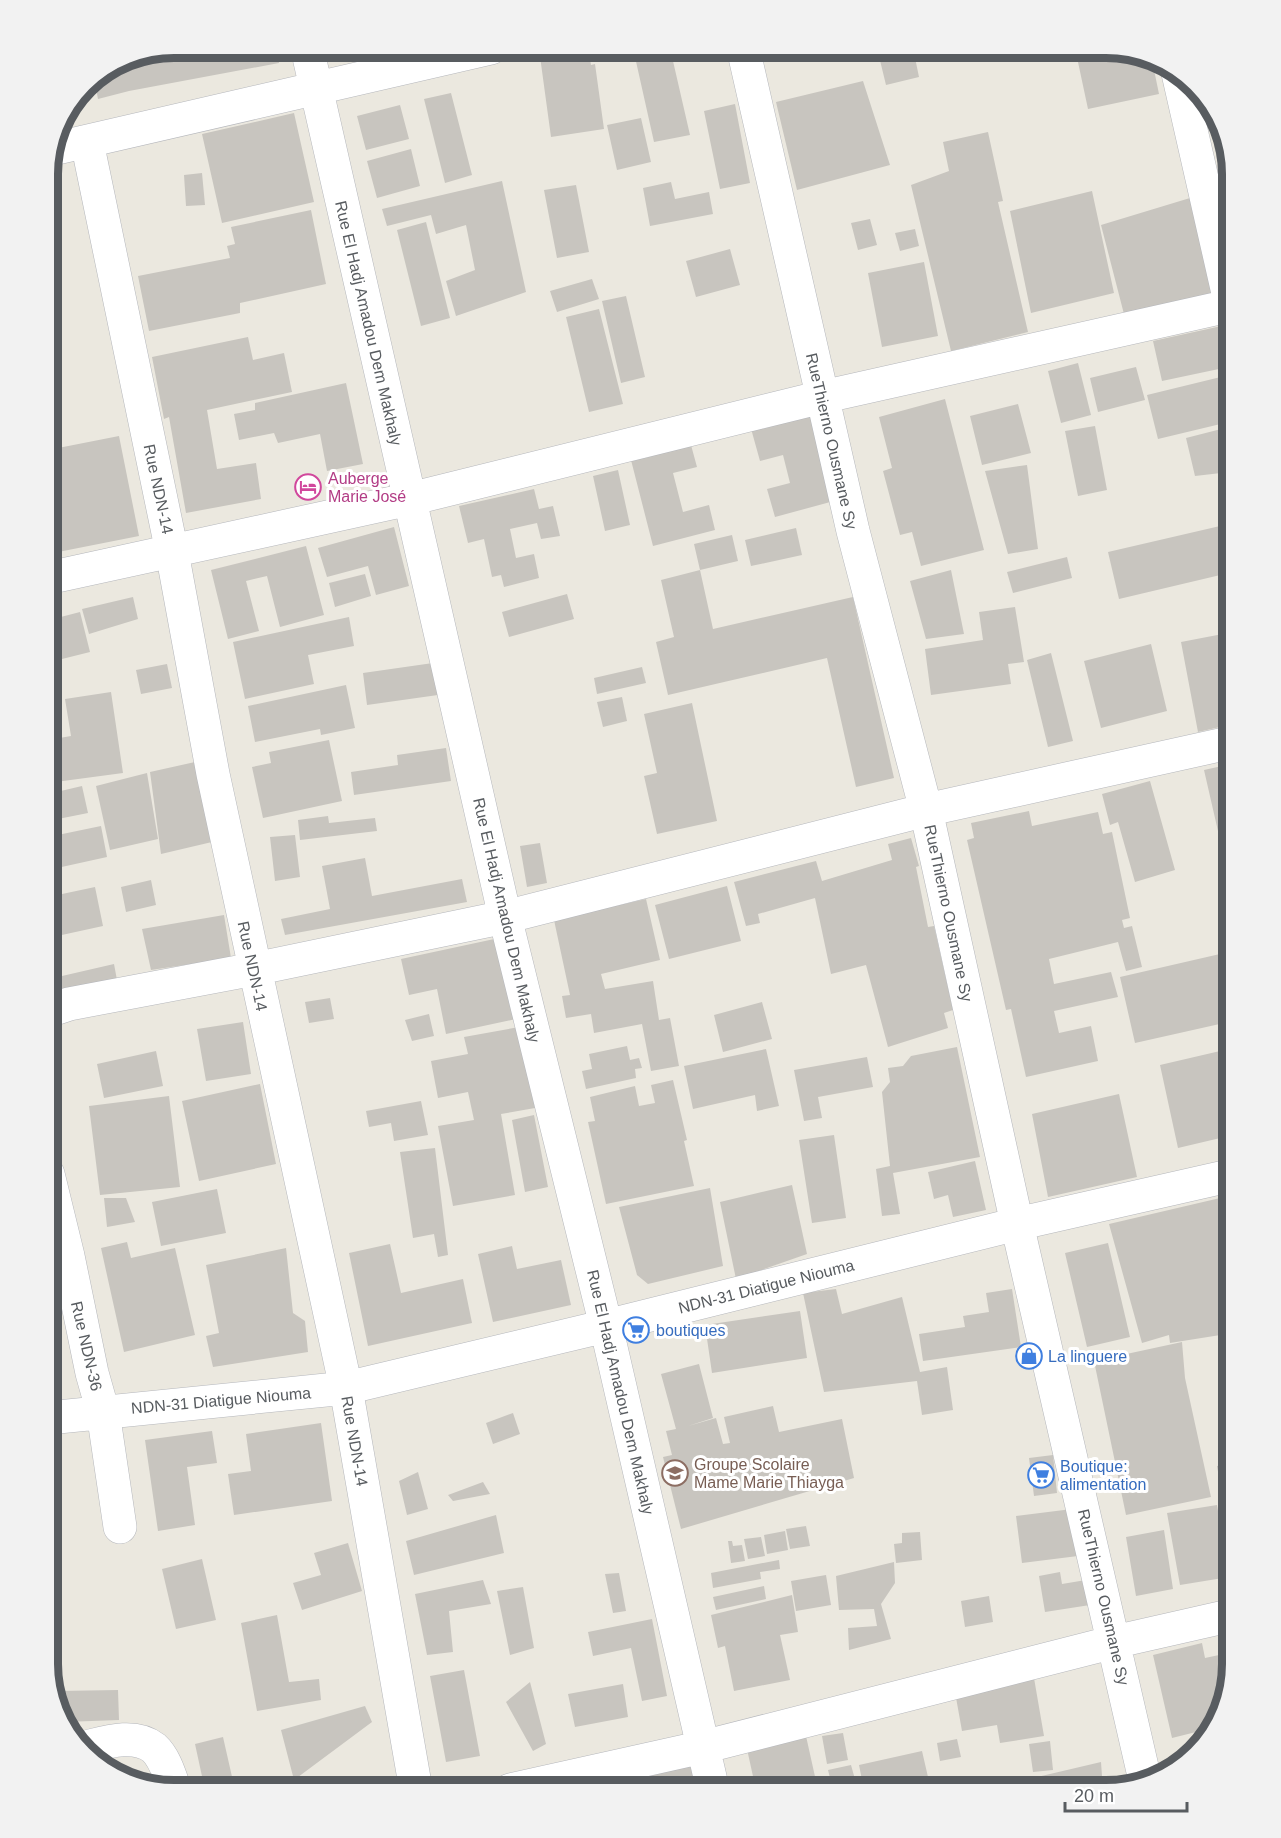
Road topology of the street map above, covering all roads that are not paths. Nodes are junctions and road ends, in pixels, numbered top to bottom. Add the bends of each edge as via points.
1 (309, 58) edge
2 (445, 58) edge
3 (745, 59) edge
4 (316, 87) junction
5 (1181, 87) edge
6 (87, 142) junction
7 (62, 147) edge
8 (1222, 264) edge
9 (1222, 310) edge
10 (822, 398) junction
11 (410, 500) junction
12 (172, 552) junction
13 (59, 576) edge
14 (1222, 744) edge
15 (926, 810) junction
16 (505, 917) junction
17 (254, 969) junction
18 (58, 1008) edge
19 (1222, 1177) edge
20 (58, 1216) edge
21 (1017, 1224) junction
22 (606, 1326) junction
23 (346, 1388) junction
24 (103, 1412) junction
25 (58, 1418) edge
26 (120, 1527) dead end
27 (1222, 1617) edge
28 (1114, 1642) junction
29 (98, 1744) edge
30 (703, 1747) junction
31 (1144, 1773) edge
32 (171, 1779) edge
33 (414, 1779) edge
34 (558, 1779) edge
35 (711, 1780) edge

1 - 4 street, Rue El Hadj Amadou Dem Makhaly
2 - 4 street
3 - 10 street, RueThierno Ousmane Sy
4 - 6 street
4 - 11 street, Rue El Hadj Amadou Dem Makhaly
5 - 8 street
6 - 7 street
6 - 12 street, Rue NDN-14
9 - 10 street
10 - 11 street
10 - 15 street, RueThierno Ousmane Sy
11 - 12 street
11 - 16 street, Rue El Hadj Amadou Dem Makhaly
12 - 13 street
12 - 17 street, Rue NDN-14
14 - 15 street
15 - 16 street
15 - 21 street, RueThierno Ousmane Sy
16 - 17 street
16 - 22 street, Rue El Hadj Amadou Dem Makhaly
17 - 18 street
17 - 23 street, Rue NDN-14
19 - 21 street, NDN-31 Diatigue Niouma
20 - 24 street, Rue NDN-36
21 - 22 street, NDN-31 Diatigue Niouma
21 - 28 street, RueThierno Ousmane Sy
22 - 23 street, NDN-31 Diatigue Niouma
22 - 30 street, Rue El Hadj Amadou Dem Makhaly
23 - 24 street, NDN-31 Diatigue Niouma
23 - 33 street, Rue NDN-14
24 - 25 street, NDN-31 Diatigue Niouma
24 - 26 street, Rue NDN-36
27 - 28 street
28 - 30 street
28 - 31 street, RueThierno Ousmane Sy
29 - 32 street via 135,1740 153,1748
30 - 34 street
30 - 35 street, Rue El Hadj Amadou Dem Makhaly

